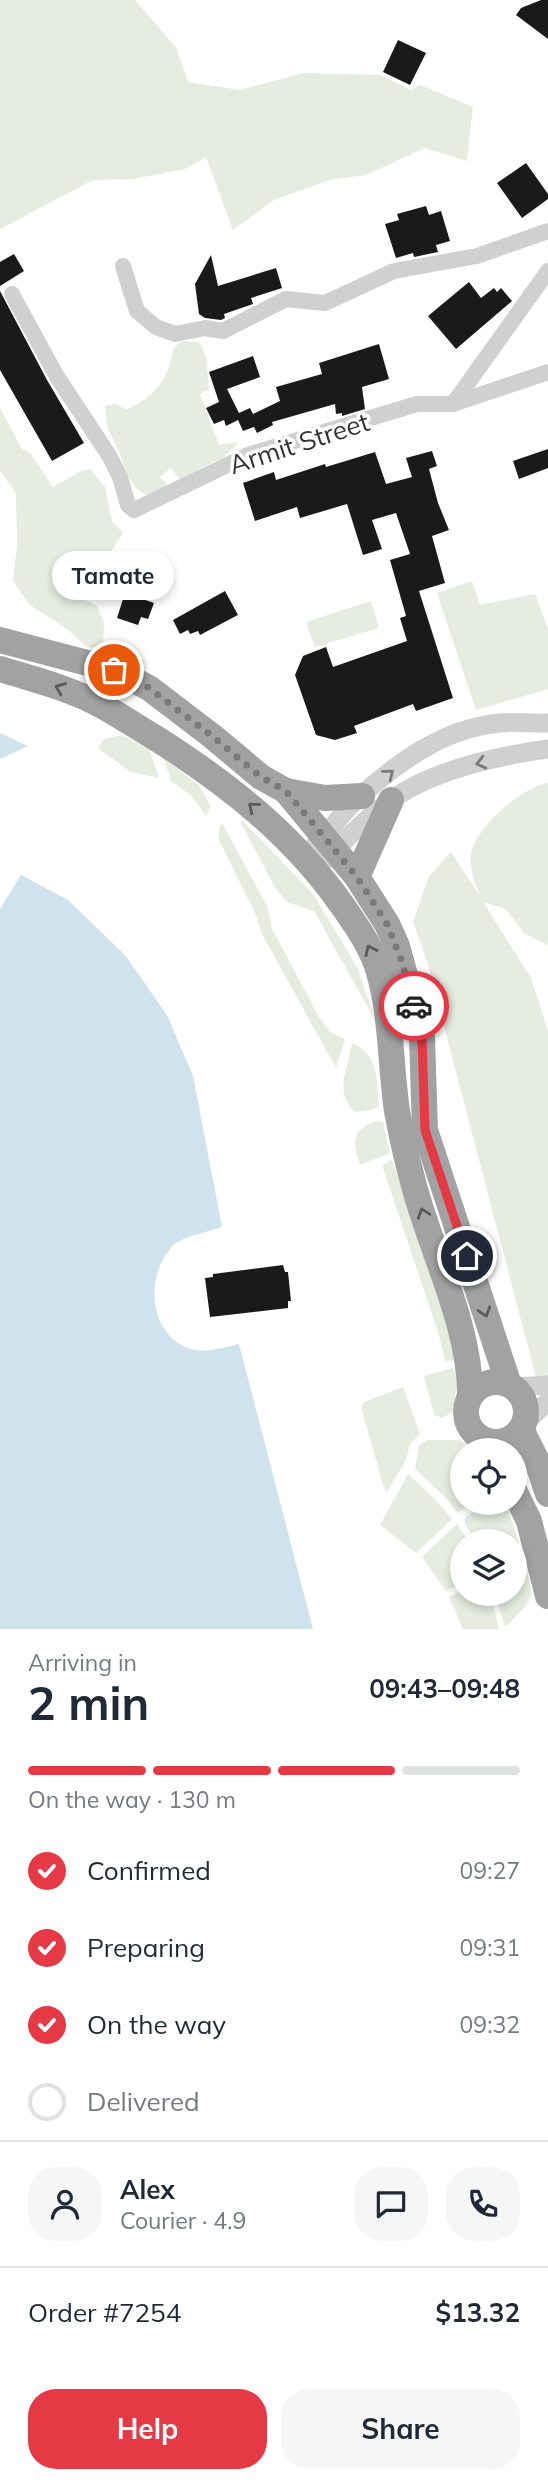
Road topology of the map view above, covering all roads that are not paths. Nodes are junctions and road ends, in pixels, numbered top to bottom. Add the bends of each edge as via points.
1 (548, 231) edge
2 (123, 265) dead end
3 (548, 271) edge
4 (12, 294) dead end
5 (548, 372) edge
6 (453, 404) junction
7 (0, 640) edge
8 (0, 669) edge
9 (114, 670) junction
10 (94, 702) junction
11 (548, 723) edge
12 (524, 724) junction
13 (538, 750) edge
14 (279, 788) junction
15 (362, 796) junction
16 (391, 800) junction
17 (330, 843) junction
18 (309, 861) junction
19 (357, 877) junction
20 (548, 1385) edge
21 (511, 1386) junction
22 (470, 1397) junction
23 (548, 1401) edge
24 (522, 1427) junction
25 (480, 1438) edge
26 (508, 1438) edge
27 (548, 1494) edge
28 (526, 1515) edge
29 (548, 1596) edge

1 - 2 street via 477,256 394,271 325,303 286,299 223,331 205,328 175,334 156,327 137,311
3 - 6 street
4 - 6 street, Armit Street via 56,375 110,457 134,510 248,455 416,404
5 - 6 street, Armit Street
7 - 9 highway
10 -> 8 highway
9 - 10 highway
9 - 14 highway via 149,688
18 -> 10 highway via 214,776
11 - 12 street
12 - 13 street
15 -> 12 street via 421,748 477,727
13 -> 16 street via 448,772
14 - 15 highway via 325,798
14 - 17 highway
15 - 17 street via 351,805
16 - 17 street
16 - 19 highway
17 - 18 street
17 - 19 highway
22 -> 18 highway via 465,1345 402,1137 388,1015 377,966 358,928
19 -> 21 highway via 387,924 402,962 422,1038 425,1130
20 - 21 street
21 - 22 highway via 500,1382 483,1385
21 - 24 highway via 526,1408
22 - 25 highway via 467,1421
23 - 24 street
24 - 26 highway
24 - 27 highway
28 - 29 highway

